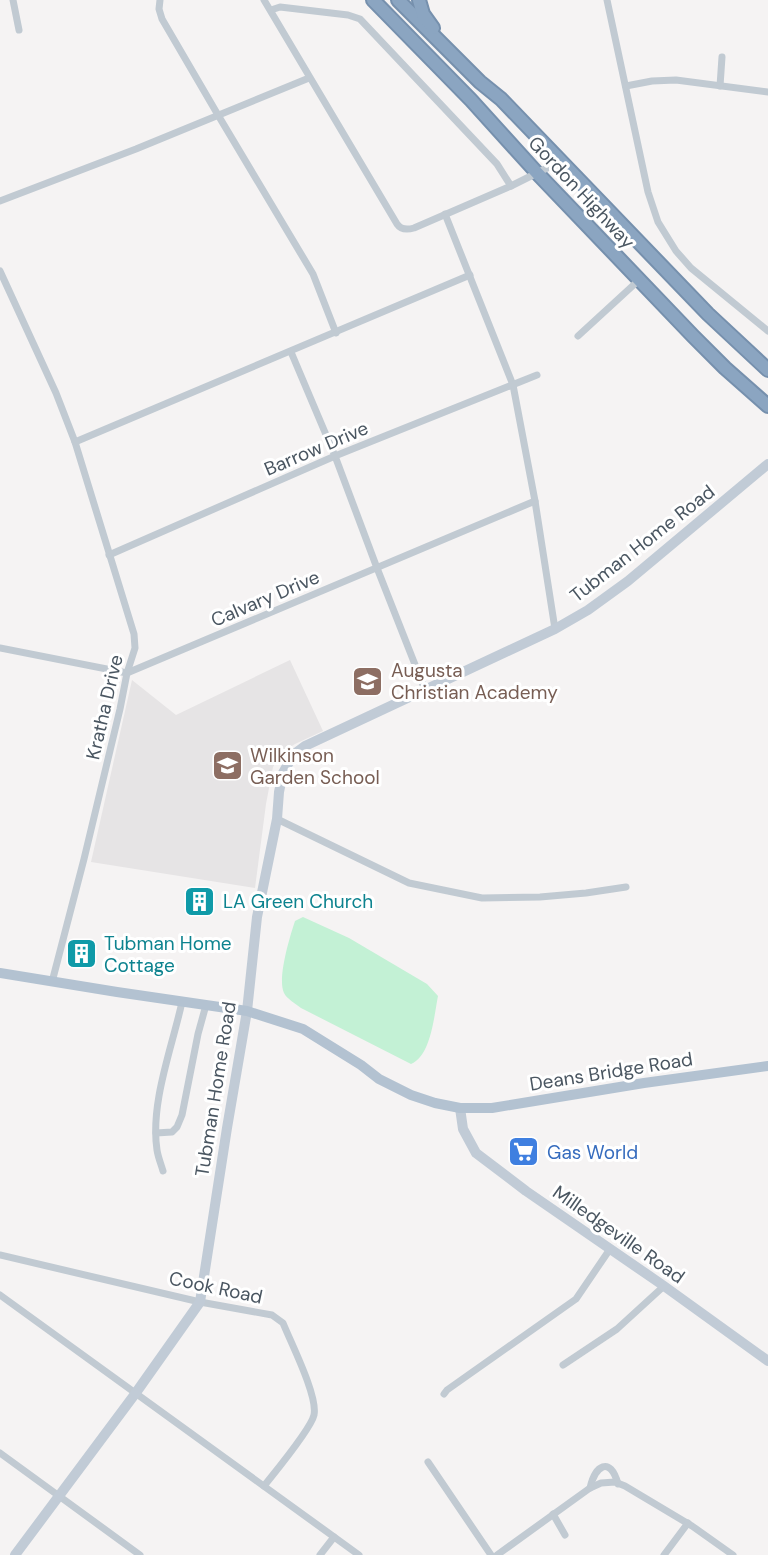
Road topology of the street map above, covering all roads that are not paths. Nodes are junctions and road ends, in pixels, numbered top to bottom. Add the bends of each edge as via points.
1 (13, 0) edge
2 (160, 0) edge
3 (264, 0) edge
4 (373, 0) edge
5 (398, 0) edge
6 (419, 0) edge
7 (607, 0) edge
8 (271, 10) junction
9 (19, 30) dead end
10 (722, 57) dead end
11 (309, 78) junction
12 (626, 86) junction
13 (720, 86) junction
14 (768, 92) edge
15 (501, 99) junction
16 (218, 115) junction
17 (562, 160) junction
18 (538, 174) junction
19 (511, 187) junction
20 (0, 201) edge
21 (445, 214) junction
22 (691, 268) junction
23 (0, 271) edge
24 (470, 275) junction
25 (639, 280) junction
26 (678, 281) junction
27 (768, 331) edge
28 (336, 333) junction
29 (578, 336) dead end
30 (291, 352) junction
31 (768, 370) edge
32 (537, 375) dead end
33 (513, 385) junction
34 (768, 406) edge
35 (75, 442) junction
36 (335, 456) junction
37 (768, 464) edge
38 (535, 501) junction
39 (109, 555) junction
40 (377, 568) junction
41 (555, 629) junction
42 (0, 648) edge
43 (127, 673) junction
44 (425, 690) junction
45 (276, 819) junction
46 (626, 887) dead end
47 (0, 973) edge
48 (52, 982) junction
49 (182, 1002) junction
50 (206, 1005) junction
51 (247, 1011) junction
52 (768, 1066) edge
53 (460, 1108) junction
54 (156, 1133) junction
55 (163, 1171) dead end
56 (610, 1249) junction
57 (0, 1255) edge
58 (664, 1286) junction
59 (0, 1296) edge
60 (200, 1302) junction
61 (768, 1361) edge
62 (563, 1365) dead end
63 (135, 1394) junction
64 (444, 1394) dead end
65 (0, 1453) edge
66 (428, 1462) dead end
67 (618, 1484) junction
68 (264, 1486) junction
69 (590, 1489) junction
70 (59, 1496) junction
71 (553, 1514) junction
72 (688, 1523) junction
73 (565, 1535) dead end
74 (334, 1536) junction
75 (15, 1555) edge
76 (140, 1555) edge
77 (320, 1555) edge
78 (359, 1555) edge
79 (491, 1555) edge
80 (497, 1555) edge
81 (664, 1555) edge
82 (733, 1555) edge

1 - 9 street
2 - 16 street via 162,19
3 - 8 street
4 - 18 highway, Gordon Highway
5 - 15 highway, Gordon Highway
6 - 15 highway via 428,23
7 - 12 street
8 - 11 street
8 - 19 street via 280,7 360,19 497,164
10 - 13 street
11 - 16 street
11 - 21 street via 399,227 410,229
12 - 13 street via 676,80
12 - 22 street via 653,209 669,242
13 - 14 street
15 - 17 highway, Gordon Highway
16 - 20 street
16 - 28 street via 313,274
17 - 18 street
17 - 26 highway, Gordon Highway
18 - 19 street
18 - 25 highway, Gordon Highway
19 - 21 street
21 - 24 street
22 - 26 street
22 - 27 street
23 - 35 street, Kratha Drive
24 - 28 street
24 - 33 street
25 - 29 street
25 - 34 highway, Gordon Highway
26 - 31 highway, Gordon Highway
28 - 30 street
30 - 35 street
30 - 36 street
32 - 33 street, Barrow Drive
33 - 36 street, Barrow Drive
33 - 38 street
35 - 39 street, Kratha Drive
36 - 39 street, Barrow Drive
36 - 40 street
37 - 41 street, Tubman Home Road via 628,581
38 - 40 street, Calvary Drive
38 - 41 street
39 - 43 street, Kratha Drive via 134,634
40 - 43 street, Calvary Drive
40 - 44 street
41 - 44 street, Tubman Home Road
42 - 43 street
43 - 48 street, Kratha Drive
44 - 45 street, Tubman Home Road via 293,755 283,772
45 - 46 street via 409,883 482,898
45 - 51 street, Tubman Home Road via 257,917
47 - 48 main road
48 - 49 main road
49 - 50 main road
49 - 54 street via 162,1081
50 - 51 main road
50 - 54 street via 182,1115 172,1132
51 - 53 main road via 303,1028 411,1095
51 - 60 street, Tubman Home Road
52 - 53 main road, Deans Bridge Road via 492,1108
53 - 56 street, Milledgeville Road via 463,1129 476,1153
54 - 55 street
56 - 58 street, Milledgeville Road
56 - 64 street via 576,1298
57 - 60 street, Cook Road
58 - 61 street, Milledgeville Road
58 - 62 street via 617,1329
59 - 63 street
60 - 63 street, Tubman Home Road
60 - 68 street, Cook Road via 272,1315 283,1323 314,1400 314,1416
63 - 68 street
63 - 70 street, Tubman Home Road
65 - 70 street
66 - 79 street
67 - 69 street via 601,1483
67 - 69 street via 612,1469 604,1467 595,1473
67 - 72 street
68 - 74 street
69 - 71 street
70 - 75 street, Tubman Home Road
70 - 76 street
71 - 73 street
71 - 80 street
72 - 81 street
72 - 82 street
74 - 77 street
74 - 78 street

